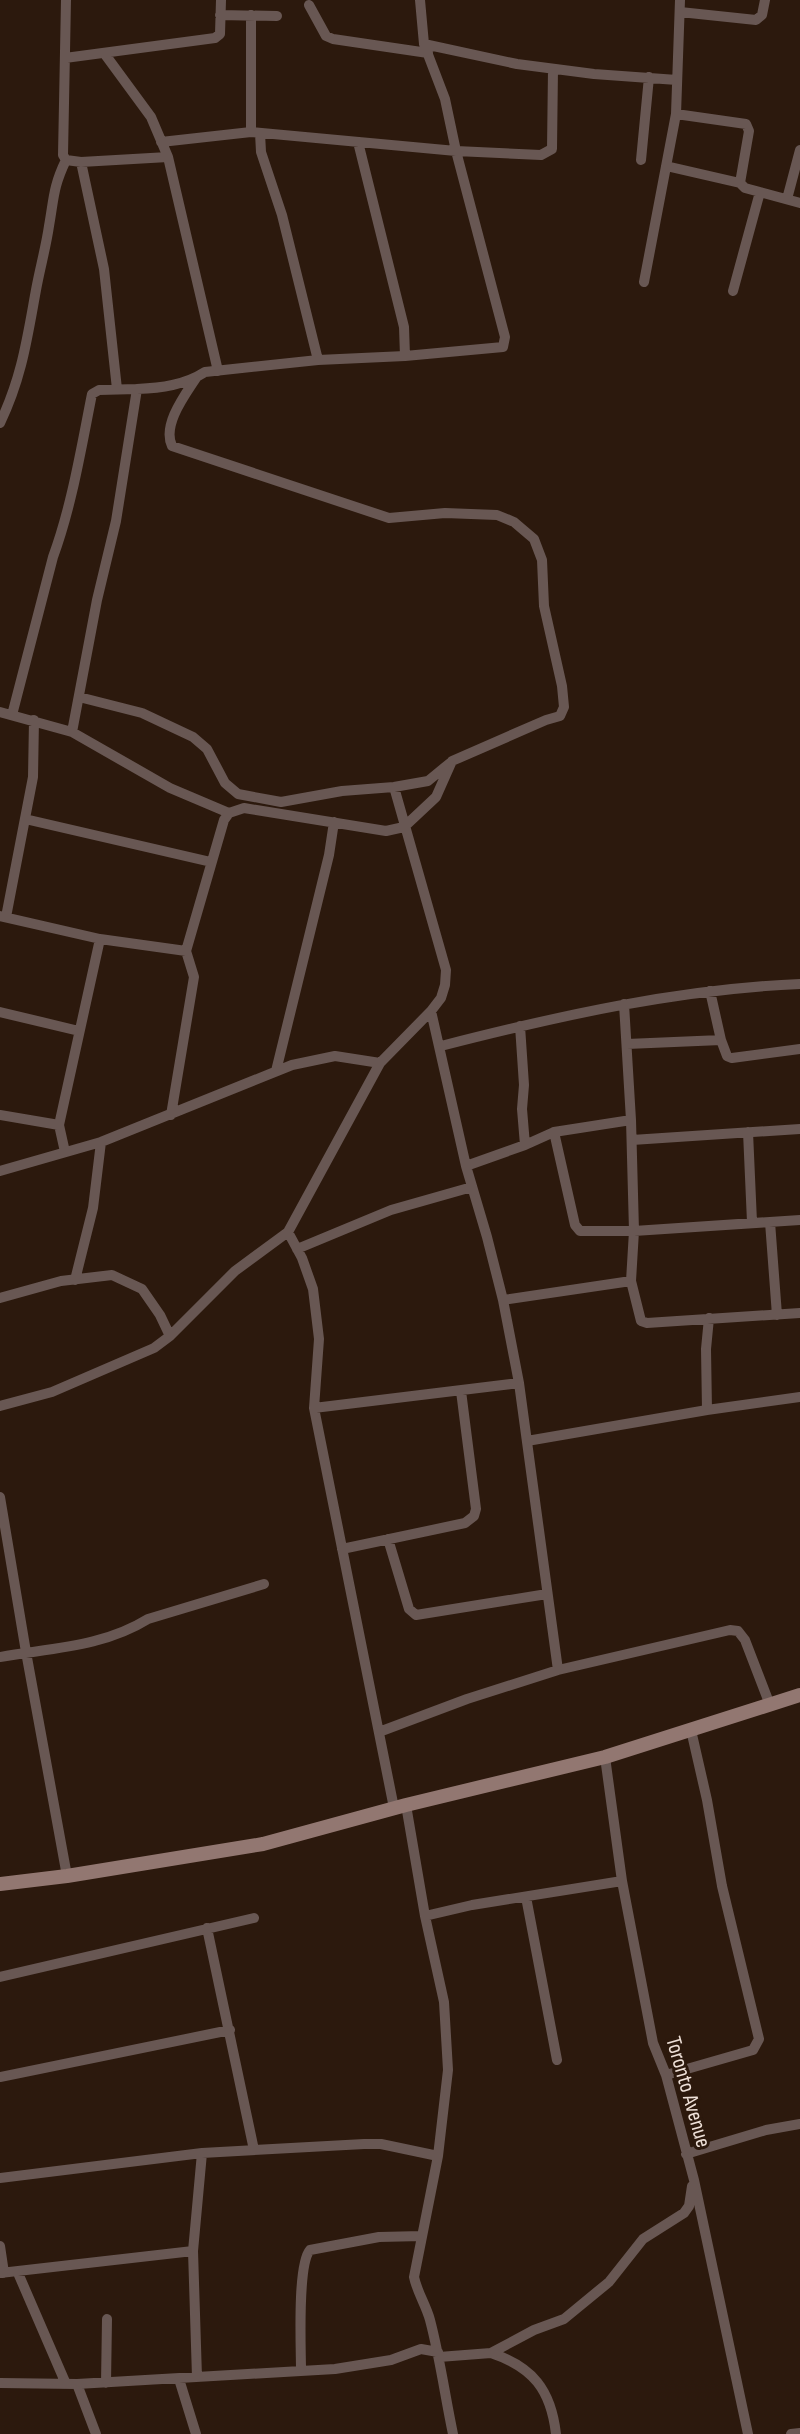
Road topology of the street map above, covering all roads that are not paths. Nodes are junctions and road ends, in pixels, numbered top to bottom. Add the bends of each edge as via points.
1 (66, 0) edge
2 (221, 0) edge
3 (420, 0) edge
4 (765, 0) edge
5 (309, 5) dead end
6 (680, 6) edge
7 (220, 15) junction
8 (251, 15) junction
9 (277, 16) dead end
10 (426, 49) junction
11 (104, 53) junction
12 (65, 58) junction
13 (553, 69) junction
14 (649, 78) junction
15 (677, 80) junction
16 (676, 114) junction
17 (256, 133) junction
18 (161, 142) junction
19 (358, 142) junction
20 (800, 150) edge
21 (456, 151) junction
22 (168, 157) junction
23 (66, 160) junction
24 (641, 160) dead end
25 (81, 162) junction
26 (666, 166) junction
27 (740, 183) junction
28 (760, 192) junction
29 (787, 200) junction
30 (800, 203) edge
31 (644, 282) dead end
32 (733, 291) dead end
33 (405, 356) junction
34 (318, 360) junction
35 (218, 371) junction
36 (196, 378) junction
37 (117, 388) junction
38 (137, 389) junction
39 (0, 423) edge
40 (79, 697) junction
41 (0, 712) edge
42 (12, 715) junction
43 (34, 720) junction
44 (72, 732) junction
45 (452, 761) junction
46 (394, 787) junction
47 (229, 813) junction
48 (25, 819) junction
49 (334, 822) junction
50 (404, 827) junction
51 (211, 862) junction
52 (3, 917) edge
53 (100, 939) junction
54 (186, 951) junction
55 (800, 984) edge
56 (710, 991) junction
57 (624, 1004) junction
58 (431, 1011) junction
59 (0, 1012) edge
60 (520, 1026) junction
61 (79, 1031) junction
62 (721, 1040) junction
63 (627, 1044) junction
64 (441, 1046) junction
65 (800, 1049) edge
66 (380, 1063) junction
67 (276, 1071) junction
68 (0, 1115) edge
69 (171, 1115) junction
70 (631, 1120) junction
71 (59, 1125) junction
72 (800, 1129) edge
73 (554, 1132) junction
74 (748, 1132) junction
75 (632, 1140) junction
76 (101, 1142) junction
77 (525, 1145) junction
78 (64, 1152) junction
79 (466, 1166) junction
80 (0, 1171) edge
81 (472, 1187) junction
82 (800, 1220) edge
83 (752, 1222) junction
84 (770, 1222) junction
85 (634, 1231) junction
86 (288, 1232) junction
87 (297, 1249) junction
88 (75, 1280) junction
89 (631, 1281) junction
90 (0, 1298) edge
91 (503, 1300) junction
92 (800, 1313) edge
93 (777, 1314) junction
94 (709, 1318) junction
95 (171, 1336) junction
96 (519, 1383) junction
97 (461, 1391) junction
98 (800, 1397) edge
99 (0, 1406) edge
100 (314, 1408) junction
101 (707, 1410) junction
102 (527, 1441) junction
103 (0, 1497) edge
104 (388, 1539) junction
105 (342, 1549) junction
106 (264, 1584) dead end
107 (547, 1594) junction
108 (26, 1652) junction
109 (0, 1657) edge
110 (558, 1670) junction
111 (800, 1695) edge
112 (770, 1705) junction
113 (691, 1730) junction
114 (379, 1732) junction
115 (605, 1757) junction
116 (400, 1806) junction
117 (67, 1876) junction
118 (622, 1881) junction
119 (0, 1884) edge
120 (525, 1897) junction
121 (425, 1916) junction
122 (254, 1918) dead end
123 (207, 1928) junction
124 (0, 1977) edge
125 (230, 2030) junction
126 (557, 2060) dead end
127 (666, 2074) junction
128 (0, 2077) edge
129 (800, 2124) edge
130 (254, 2150) junction
131 (202, 2153) junction
132 (686, 2154) junction
133 (438, 2156) junction
134 (0, 2178) edge
135 (694, 2180) junction
136 (422, 2236) junction
137 (0, 2246) edge
138 (193, 2251) junction
139 (2, 2273) edge
140 (18, 2273) junction
141 (107, 2319) dead end
142 (490, 2352) junction
143 (439, 2354) junction
144 (301, 2370) junction
145 (197, 2377) junction
146 (179, 2379) junction
147 (0, 2383) edge
148 (106, 2383) junction
149 (72, 2384) junction
150 (800, 2433) edge
151 (96, 2434) edge
152 (196, 2434) edge
153 (453, 2434) edge
154 (556, 2434) edge
155 (748, 2434) edge
156 (791, 2434) edge

1 - 12 street
2 - 7 street
3 - 10 street
4 - 6 street via 762,15 756,20
5 - 10 street via 326,36 333,39
6 - 15 street
7 - 8 street
7 - 11 street via 220,34 215,38
8 - 9 street
8 - 17 street
10 - 13 street
10 - 21 street via 445,99
11 - 12 street
11 - 18 street via 151,117
12 - 23 street
13 - 14 street
13 - 21 street via 552,148 541,155
14 - 15 street
14 - 24 street
15 - 16 street
16 - 26 street
16 - 27 street via 746,124 749,131
17 - 18 street
17 - 19 street
17 - 34 street via 282,215
18 - 22 street
19 - 21 street
19 - 33 street via 404,327
20 - 29 street
21 - 33 street via 505,337 503,347
22 - 25 street
22 - 35 street
23 - 25 street
23 - 39 street via 53,193 23,364
25 - 37 street via 104,269
26 - 27 street
26 - 31 street
27 - 28 street
28 - 29 street
28 - 32 street
29 - 30 street
33 - 34 street
34 - 35 street
35 - 36 street
36 - 38 street via 165,387
36 - 45 street via 168,432 172,446 389,518 497,514 534,539 542,560 544,606 564,707 560,716
37 - 38 street
37 - 42 street via 92,394 61,535
38 - 40 street via 116,521
40 - 44 street
40 - 46 street via 142,713 193,737 207,749 225,783 238,794 281,802
41 - 42 street
42 - 43 street
43 - 44 street
43 - 48 street via 33,777
44 - 47 street via 170,788
45 - 46 street via 428,781
45 - 50 street via 436,797
46 - 50 street
47 - 49 street via 244,808
47 - 51 street
48 - 51 street
48 - 52 street
49 - 50 street via 386,831
49 - 67 street
50 - 58 street via 446,970 443,992
51 - 54 street
52 - 53 street
53 - 54 street
53 - 61 street
54 - 69 street via 194,977
55 - 56 street
56 - 57 street
56 - 62 street
57 - 60 street
57 - 63 street
58 - 64 street
58 - 66 street
59 - 61 street
60 - 64 street
60 - 77 street
61 - 71 street
62 - 63 street
62 - 65 street via 727,1056 732,1058
63 - 70 street
64 - 79 street
66 - 67 street via 335,1056
66 - 86 street
67 - 69 street
68 - 71 street
69 - 76 street
70 - 73 street
70 - 75 street
71 - 78 street
72 - 74 street
73 - 77 street
73 - 85 street via 577,1228 586,1232
74 - 75 street
74 - 83 street
75 - 85 street
76 - 78 street
76 - 88 street via 93,1208
77 - 79 street
78 - 80 street
79 - 81 street
81 - 87 street via 384,1213
81 - 91 street
82 - 84 street
83 - 84 street
83 - 85 street
84 - 93 street
85 - 89 street
86 - 87 street
86 - 95 street via 234,1271
87 - 100 street via 312,1288 318,1321
88 - 90 street
88 - 95 street via 112,1275 142,1289
89 - 91 street
89 - 94 street via 644,1323
91 - 96 street
92 - 93 street
93 - 94 street
94 - 101 street
95 - 99 street via 154,1348 69,1385
96 - 97 street
96 - 102 street
97 - 100 street
97 - 104 street via 474,1516 465,1523
98 - 101 street
100 - 105 street
101 - 102 street
102 - 107 street
103 - 108 street
104 - 105 street
104 - 107 street via 409,1609 417,1615
105 - 114 street
106 - 108 street via 148,1619 98,1642
107 - 110 street
108 - 109 street
108 - 117 street
110 - 112 street via 738,1631 746,1640
110 - 114 street
111 - 112 street
112 - 113 street
113 - 115 street
113 - 127 street via 722,1886 759,2039 753,2050
114 - 116 street
115 - 116 street
115 - 118 street, Toronto Avenue
116 - 117 street via 263,1844
116 - 121 street
117 - 119 street
118 - 120 street
118 - 127 street, Toronto Avenue via 653,2043
120 - 121 street
120 - 126 street
121 - 133 street via 444,2002 448,2070
122 - 123 street
123 - 124 street
123 - 125 street
125 - 128 street
125 - 130 street
127 - 132 street, Toronto Avenue
129 - 132 street
130 - 131 street
130 - 133 street via 372,2144
131 - 134 street
131 - 138 street
132 - 135 street, Toronto Avenue
133 - 136 street
135 - 142 street via 684,2213 643,2239 609,2282 564,2319
135 - 155 street, Toronto Avenue
136 - 143 street via 414,2277 428,2310
136 - 144 street via 379,2236 310,2250 305,2260 301,2300
137 - 139 street
138 - 140 street
138 - 145 street
139 - 140 street
140 - 149 street
141 - 148 street
142 - 143 street
142 - 154 street via 514,2363 539,2383 554,2417
143 - 144 street via 421,2349 364,2366
143 - 153 street
144 - 145 street
145 - 146 street
146 - 148 street
146 - 152 street
147 - 149 street
148 - 149 street
149 - 151 street
150 - 156 street

